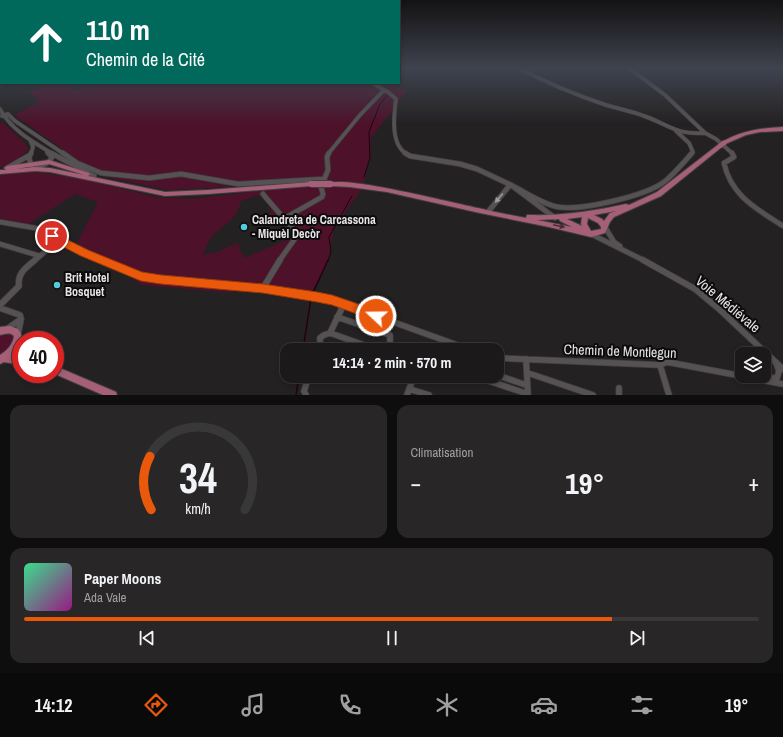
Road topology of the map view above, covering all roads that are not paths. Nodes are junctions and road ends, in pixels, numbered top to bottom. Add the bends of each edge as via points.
1 (378, 86) edge
2 (556, 86) edge
3 (654, 86) edge
4 (384, 90) junction
5 (1, 113) edge
6 (783, 129) edge
7 (676, 131) junction
8 (705, 133) junction
9 (29, 138) junction
10 (46, 149) junction
11 (30, 155) junction
12 (49, 162) junction
13 (30, 164) junction
14 (6, 168) junction
15 (0, 169) edge
16 (35, 169) junction
17 (0, 172) edge
18 (94, 176) junction
19 (324, 179) junction
20 (273, 182) junction
21 (117, 184) junction
22 (510, 185) junction
23 (282, 186) junction
24 (268, 187) junction
25 (263, 194) dead end
26 (643, 201) junction
27 (479, 210) junction
28 (488, 212) junction
29 (586, 214) junction
30 (285, 218) junction
31 (557, 218) junction
32 (0, 222) edge
33 (783, 226) edge
34 (605, 227) junction
35 (590, 234) junction
36 (59, 240) junction
37 (0, 244) edge
38 (631, 254) junction
39 (40, 256) junction
40 (263, 288) junction
41 (0, 304) edge
42 (344, 304) junction
43 (0, 308) edge
44 (337, 317) junction
45 (21, 318) junction
46 (4, 330) edge
47 (15, 331) edge
48 (19, 331) edge
49 (330, 333) junction
50 (318, 343) edge
51 (358, 343) edge
52 (390, 343) edge
53 (452, 343) edge
54 (12, 353) edge
55 (504, 358) edge
56 (1, 359) edge
57 (526, 359) junction
58 (12, 360) edge
59 (775, 361) junction
60 (660, 365) junction
61 (783, 368) edge
62 (528, 373) junction
63 (64, 374) edge
64 (735, 374) edge
65 (504, 377) edge
66 (780, 379) edge
67 (771, 381) edge
68 (307, 383) edge
69 (494, 383) edge
70 (783, 384) edge
71 (526, 385) junction
72 (408, 392) edge
73 (589, 394) edge
74 (113, 395) edge
75 (306, 395) edge
76 (429, 395) edge
77 (528, 395) edge
78 (669, 395) edge

1 - 4 street
2 - 7 street via 645,116
3 - 8 street
4 - 19 street via 329,153 328,170
4 - 22 street via 396,99 393,124 403,152 410,156 466,165
5 - 9 street via 10,125
5 - 20 street via 8,114 77,163 101,173 149,178 192,174 238,184
6 - 26 main road via 750,132 722,144 664,190
7 - 8 street
7 - 22 street via 689,142 693,152 664,182 633,197 590,205 559,207
8 - 33 street via 733,154 734,157 724,163 725,171 734,188 746,200
9 - 10 street
9 - 11 street via 33,145
10 - 12 street via 52,157
10 - 18 street
11 - 13 street
11 - 14 street
12 - 13 main road
12 - 16 street
12 - 18 main road
13 - 14 main road
13 - 16 street
14 - 15 main road
16 - 17 main road
16 - 21 main road
18 - 21 main road
19 - 20 street
19 - 30 street via 321,187 322,197
20 - 23 street
20 - 24 street
21 - 24 main road via 165,194
22 -> 28 street
22 - 31 street
23 - 24 main road
23 - 27 main road, bridge via 350,184
25 - 30 street
26 - 29 main road via 604,212
26 - 34 main road via 612,215
27 - 28 main road
27 -> 35 main road
28 - 31 main road
29 - 31 main road
29 - 34 main road via 600,221
29 - 35 main road via 584,224
30 - 40 street via 296,234
31 - 35 main road
32 - 36 street via 30,226
34 - 35 main road via 600,233
34 - 38 street via 614,242
35 - 38 street
36 - 39 street
36 - 40 street via 141,276
37 - 39 street
38 - 59 street, Voie Médiévale via 695,289
39 - 41 street via 19,276 19,286
40 - 42 street
42 - 44 street
42 - 53 street
43 - 45 street via 20,315
44 - 49 street
44 - 52 street via 388,334
45 - 46 street
45 - 48 street
46 - 47 main road
49 - 50 street via 321,337
49 - 51 street
54 - 56 main road
55 - 57 street, Chemin de Montlegun
56 - 58 main road
57 - 60 street, Chemin de Montlegun
57 - 62 street
59 - 61 street, Voie Médiévale
59 - 66 street, Chemin de Montlegun
60 - 64 street, Chemin de Montlegun via 667,362
60 - 78 street
62 - 71 street
62 - 73 street
63 - 74 main road
65 - 71 street
67 - 70 street, Chemin de Montlegun
68 - 75 street via 304,391
69 - 77 street
71 - 77 street
72 - 76 street

